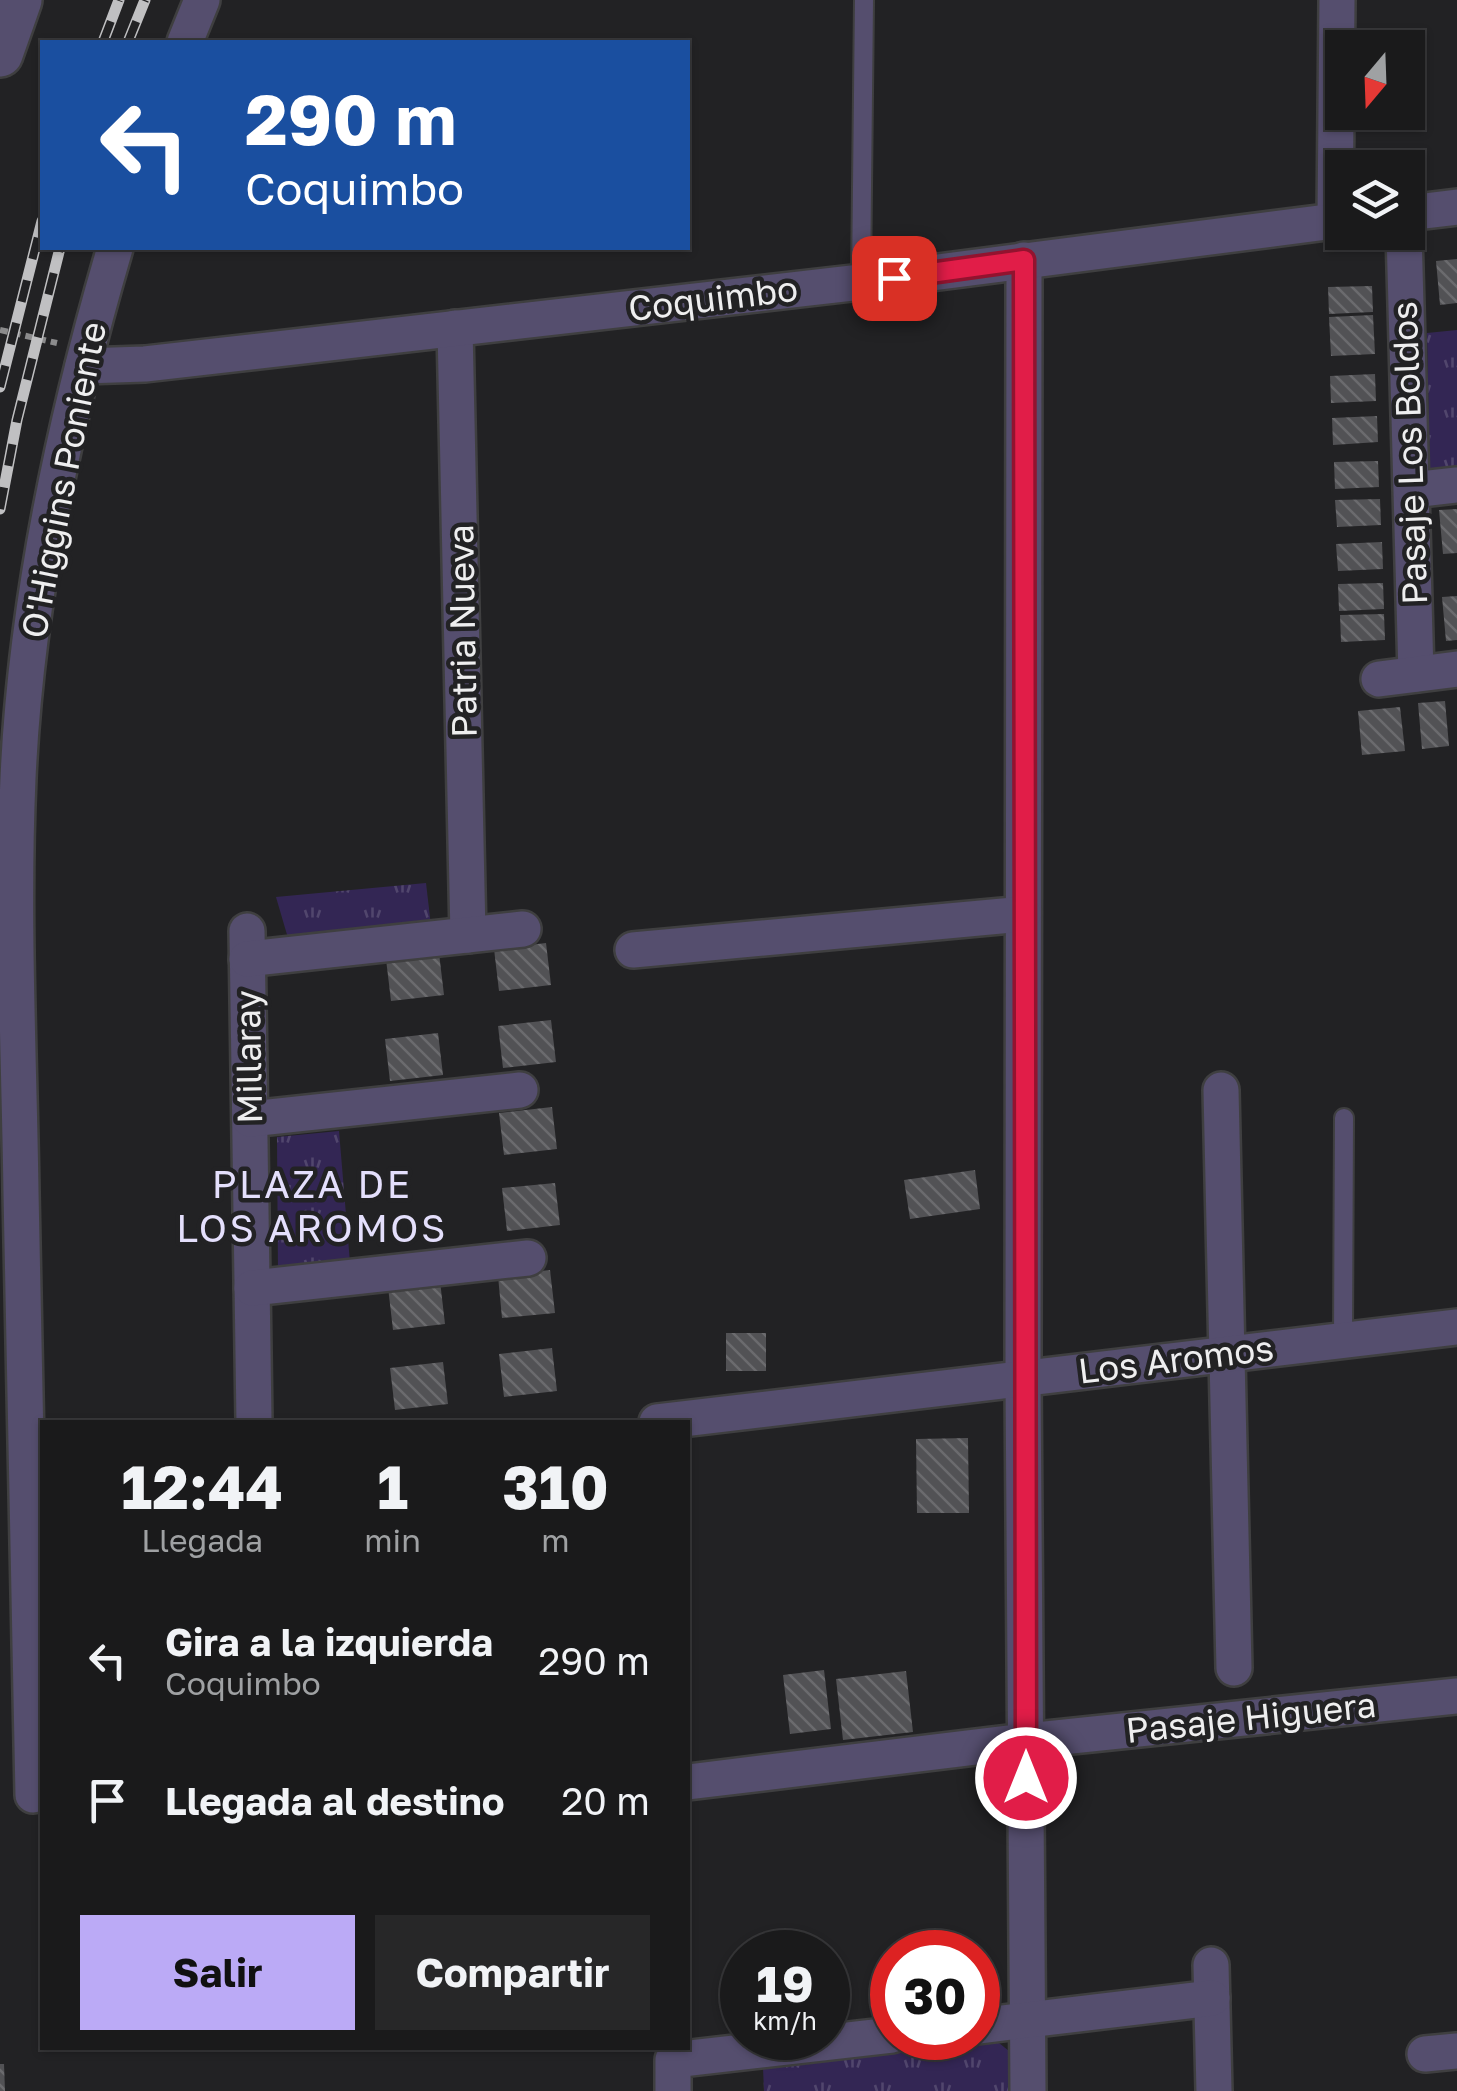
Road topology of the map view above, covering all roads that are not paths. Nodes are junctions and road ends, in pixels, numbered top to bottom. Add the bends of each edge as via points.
1 (19, 0) edge
2 (202, 0) edge
3 (864, 0) edge
4 (1337, 0) edge
5 (186, 40) edge
6 (0, 54) edge
7 (1338, 150) edge
8 (1457, 207) edge
9 (1425, 211) edge
10 (1325, 222) edge
11 (114, 250) edge
12 (1405, 250) edge
13 (1024, 260) junction
14 (861, 282) junction
15 (455, 328) junction
16 (86, 356) junction
17 (1457, 485) edge
18 (1412, 490) junction
19 (1457, 669) edge
20 (1416, 674) junction
21 (1379, 679) dead end
22 (1023, 914) junction
23 (523, 928) dead end
24 (468, 935) junction
25 (634, 950) dead end
26 (520, 1090) dead end
27 (1221, 1090) dead end
28 (1344, 1118) dead end
29 (250, 1119) junction
30 (528, 1258) dead end
31 (252, 1288) junction
32 (1457, 1327) edge
33 (1343, 1340) junction
34 (1229, 1354) junction
35 (1023, 1379) junction
36 (254, 1420) edge
37 (674, 1420) edge
38 (34, 1490) edge
39 (1234, 1668) dead end
40 (1457, 1696) edge
41 (1026, 1741) junction
42 (690, 1782) edge
43 (34, 1795) dead end
44 (1028, 2020) junction
45 (1000, 2023) edge
46 (870, 2040) edge
47 (673, 2076) edge
48 (1028, 2091) edge
49 (1214, 2091) edge

1 - 6 street
2 - 5 street
3 - 14 lane
4 - 7 street
8 - 9 street
10 - 13 street, Coquimbo
11 - 16 street, O'Higgins Poniente
12 - 18 street, Pasaje Los Boldos
13 - 14 street, Coquimbo
13 - 22 street
14 - 15 street, Coquimbo
15 - 16 street, Coquimbo via 145,364
15 - 24 street, Patria Nueva
16 - 38 street, O'Higgins Poniente via 35,606 18,775 17,1013
17 - 18 street
18 - 20 street, Pasaje Los Boldos
19 - 20 street
20 - 21 street
22 - 25 street
22 - 35 street
23 - 24 street
24 - 29 street, Millaray via 247,945
26 - 29 street
27 - 34 street
28 - 33 lane
29 - 31 street, Millaray
30 - 31 street
31 - 36 street, Millaray
32 - 33 street, Los Aromos
33 - 34 street, Los Aromos
34 - 35 street, Los Aromos
34 - 39 street
35 - 37 street, Los Aromos
35 - 41 street
38 - 43 street, O'Higgins Poniente
40 - 41 street, Pasaje Higuera
41 - 42 street, Pasaje Higuera
41 - 44 street
44 - 45 street
44 - 48 street
44 - 49 street via 1211,1982
46 - 47 street

